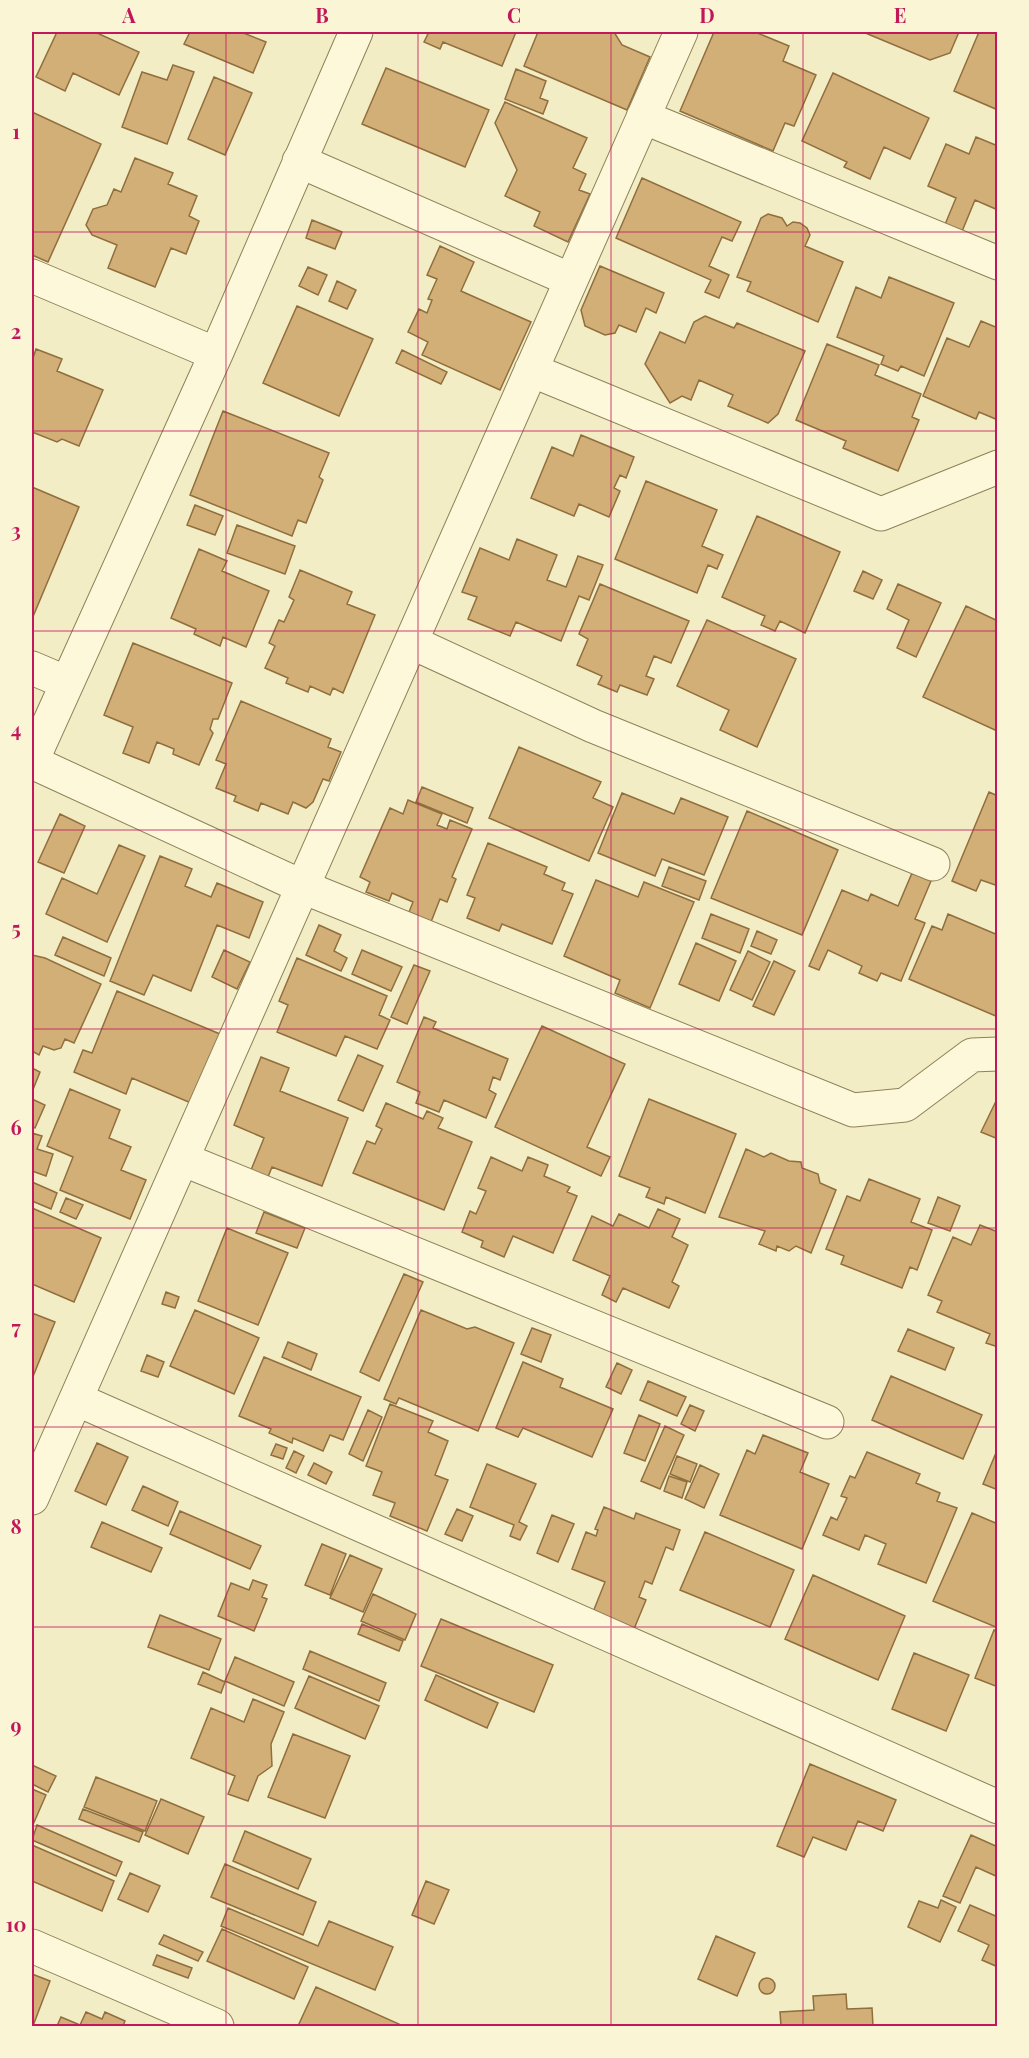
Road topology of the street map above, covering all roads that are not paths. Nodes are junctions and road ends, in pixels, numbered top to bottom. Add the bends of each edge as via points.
1 (356, 32) edge
2 (681, 32) edge
3 (643, 117) junction
4 (299, 161) junction
5 (998, 263) edge
6 (32, 276) edge
7 (571, 280) junction
8 (216, 354) junction
9 (531, 370) junction
10 (998, 467) edge
11 (411, 642) junction
12 (32, 668) edge
13 (65, 682) junction
14 (32, 762) edge
15 (933, 864) dead end
16 (303, 886) junction
17 (998, 1054) edge
18 (182, 1159) junction
19 (76, 1399) junction
20 (827, 1422) dead end
21 (32, 1498) edge
22 (998, 1807) edge
23 (32, 1946) edge
24 (217, 2026) edge

1 - 4 street
2 - 3 street
3 - 5 street
3 - 7 street
4 - 7 street
4 - 8 street
6 - 8 street
7 - 9 street
8 - 13 street
9 - 10 street via 881,514
9 - 11 street
11 - 15 street via 593,726
11 - 16 street
12 - 13 street
13 - 14 street
14 - 16 street
16 - 17 street via 853,1110 905,1105 972,1056
16 - 18 street
18 - 19 street
18 - 20 street
19 - 21 street
19 - 22 street
23 - 24 street

